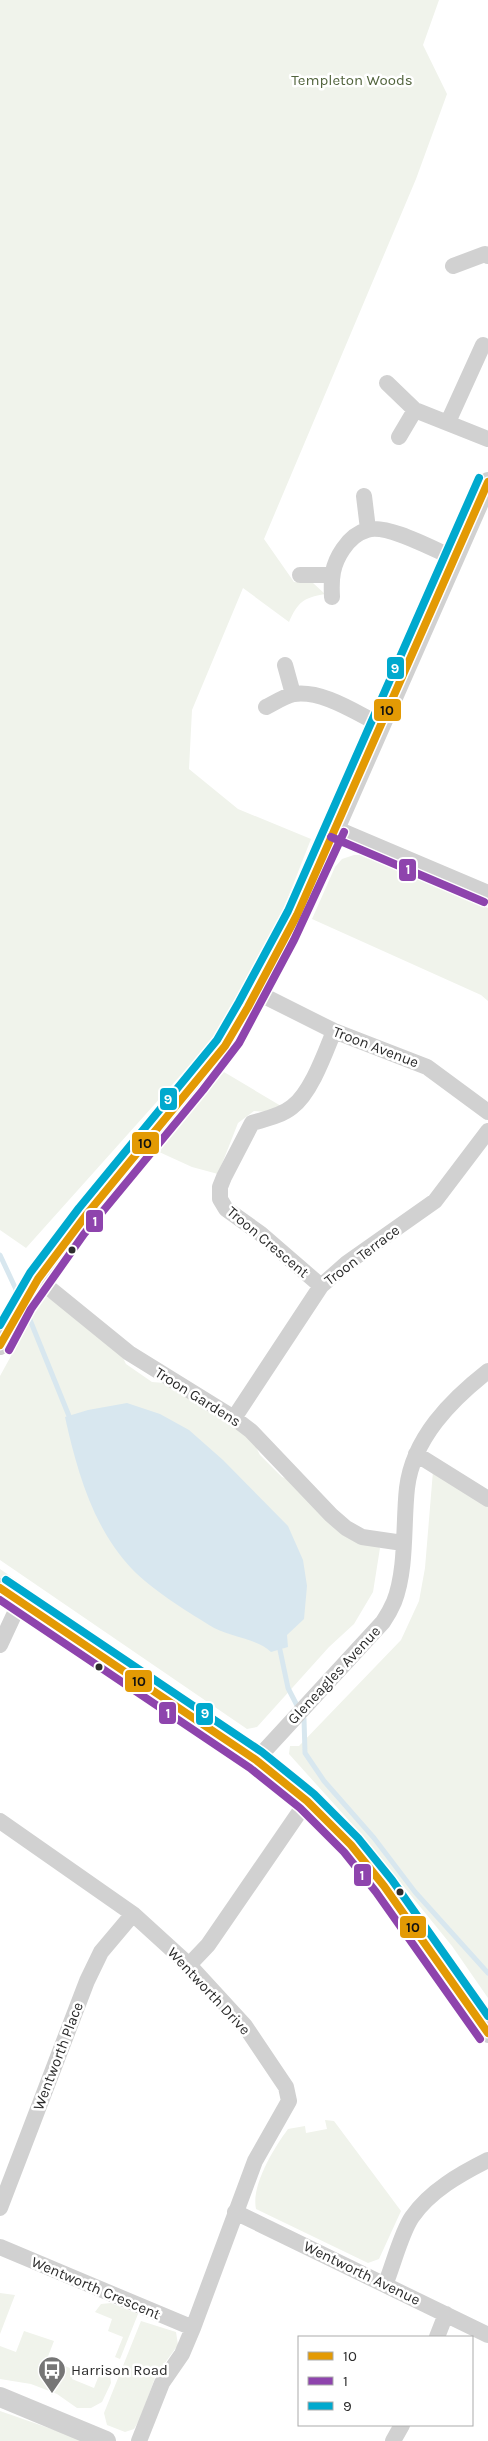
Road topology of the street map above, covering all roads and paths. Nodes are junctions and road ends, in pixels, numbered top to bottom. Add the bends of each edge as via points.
1 (487, 252) edge
2 (453, 266) dead end
3 (484, 345) dead end
4 (387, 382) dead end
5 (415, 410) junction
6 (448, 422) junction
7 (399, 436) dead end
8 (488, 439) edge
9 (488, 482) edge
10 (364, 496) dead end
11 (368, 529) junction
12 (454, 558) junction
13 (300, 575) dead end
14 (331, 575) junction
15 (332, 596) dead end
16 (285, 665) dead end
17 (293, 694) junction
18 (266, 707) dead end
19 (381, 724) junction
20 (335, 828) junction
21 (488, 893) edge
22 (256, 992) junction
23 (334, 1031) junction
24 (488, 1112) edge
25 (488, 1131) edge
26 (38, 1279) junction
27 (321, 1286) junction
28 (0, 1345) edge
29 (488, 1371) edge
30 (234, 1418) junction
31 (416, 1454) junction
32 (488, 1499) edge
33 (403, 1543) junction
34 (0, 1588) edge
35 (20, 1602) junction
36 (0, 1645) edge
37 (256, 1760) junction
38 (307, 1801) junction
39 (0, 1821) edge
40 (133, 1914) junction
41 (189, 1965) junction
42 (488, 2033) edge
43 (488, 2160) edge
44 (0, 2208) edge
45 (236, 2212) junction
46 (0, 2247) edge
47 (385, 2285) junction
48 (446, 2314) junction
49 (193, 2328) junction
50 (488, 2335) edge
51 (437, 2336) edge
52 (0, 2397) edge
53 (402, 2426) edge
54 (106, 2441) edge
55 (139, 2441) edge
56 (394, 2441) edge

1 - 2 street
3 - 6 street
4 - 5 street
5 - 6 street
5 - 7 street
6 - 8 street
9 - 12 street
10 - 11 street
11 - 12 street via 387,530
11 - 14 street via 350,538
12 - 19 street
13 - 14 street
14 - 15 street
16 - 17 street
17 - 18 street
17 - 19 street via 325,698
19 - 20 street
20 - 21 street
20 - 22 street via 296,915
22 - 23 street, Troon Avenue
22 - 26 street via 225,1046
23 - 24 street, Troon Avenue via 427,1067
23 - 27 street, Troon Crescent via 305,1092 292,1107 274,1117 252,1122 220,1187 220,1199 226,1209 261,1234
25 - 27 street, Troon Terrace via 434,1201 347,1263
26 - 28 street
26 - 30 street, Troon Gardens via 129,1353
27 - 30 street, Troon Terrace
29 - 31 street, Gleneagles Avenue via 459,1394
30 - 33 street, Troon Gardens via 278,1457 346,1528 362,1537
31 - 32 street
31 - 33 street, Gleneagles Avenue via 407,1486
33 - 37 street, Gleneagles Avenue via 399,1582 383,1622
34 - 35 street
35 - 36 street
35 - 37 street
37 - 38 street
38 - 41 street via 208,1945
38 - 42 street via 351,1845 384,1886
39 - 40 street, Wentworth Drive
40 - 41 street, Wentworth Drive
40 - 44 street, Wentworth Place via 102,1952 87,1981
41 - 45 street, Wentworth Drive via 245,2026 286,2086 289,2101 255,2161
43 - 47 street via 428,2197 411,2218
45 - 47 street, Wentworth Avenue
45 - 49 street, Wentworth Drive
46 - 49 street, Wentworth Crescent
47 - 48 street, Wentworth Avenue
48 - 50 street, Wentworth Avenue
48 - 51 street
49 - 55 street, Wentworth Drive via 182,2354 162,2383
52 - 54 street
53 - 56 street

